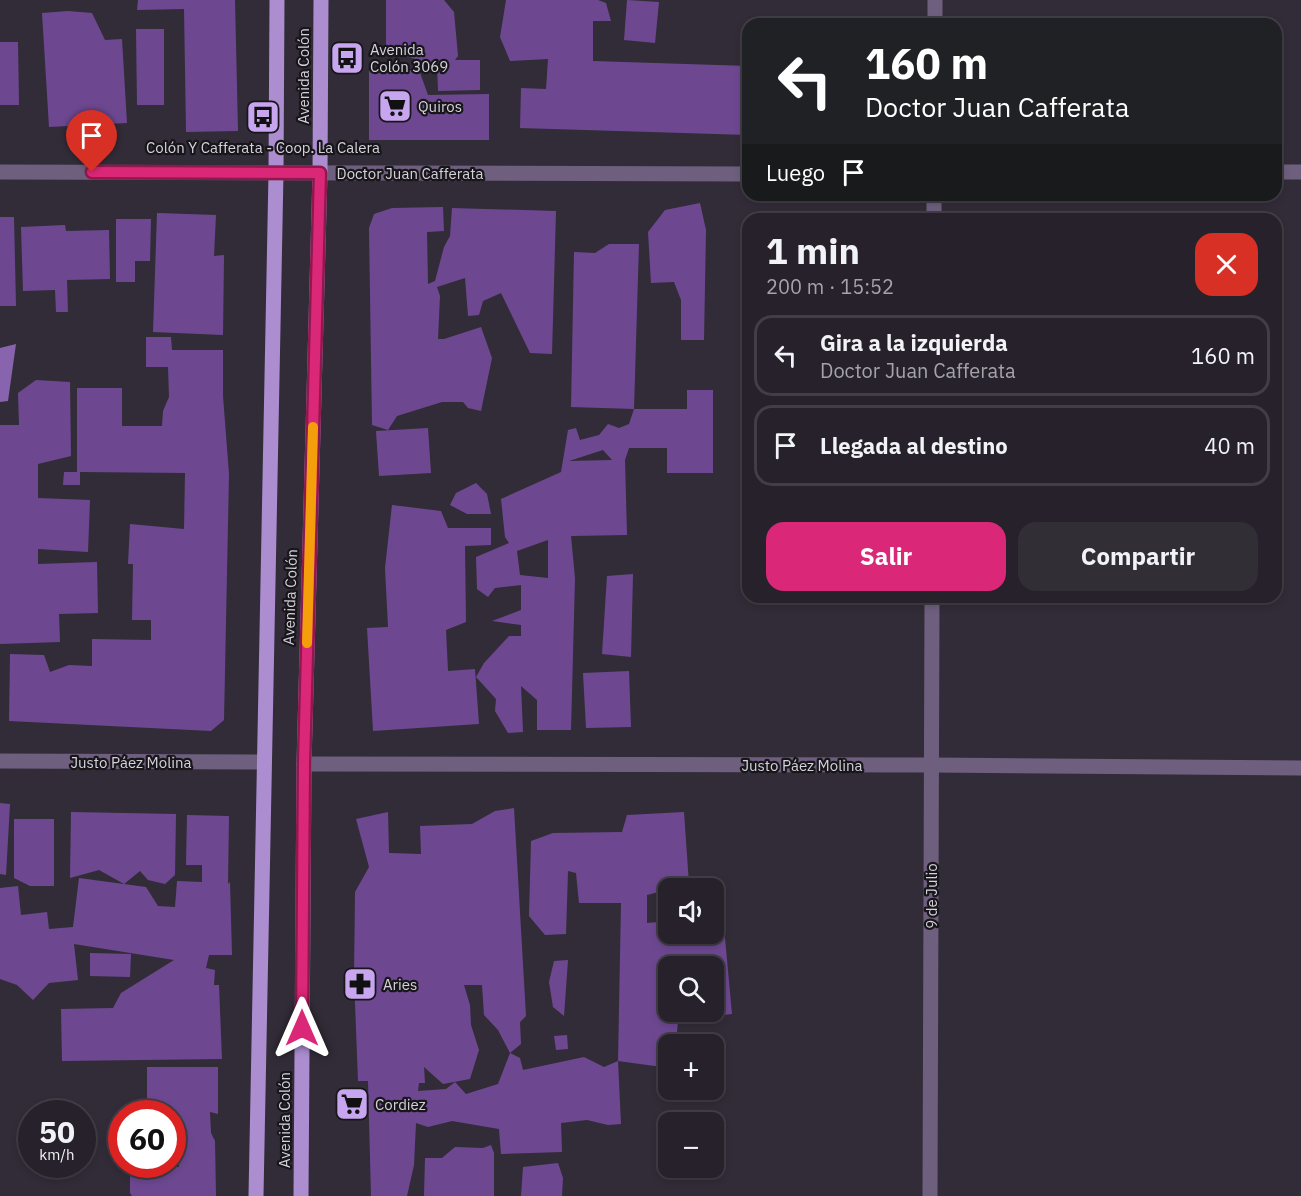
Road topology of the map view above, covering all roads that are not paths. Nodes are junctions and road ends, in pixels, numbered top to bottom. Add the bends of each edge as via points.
1 (277, 0) edge
2 (321, 0) edge
3 (935, 0) edge
4 (934, 18) edge
5 (0, 172) edge
6 (1282, 172) edge
7 (1301, 172) edge
8 (276, 173) junction
9 (320, 173) junction
10 (742, 174) edge
11 (932, 603) edge
12 (0, 761) edge
13 (263, 762) junction
14 (304, 764) junction
15 (932, 765) junction
16 (1301, 768) edge
17 (256, 1196) edge
18 (301, 1196) edge
19 (930, 1196) edge

1 - 8 main road, Avenida Colón
2 - 9 main road, Avenida Colón
3 - 4 street
5 - 8 street, Doctor Juan Cafferata
6 - 7 street
8 - 9 street, Doctor Juan Cafferata
8 - 13 main road, Avenida Colón
9 - 10 street, Doctor Juan Cafferata
9 - 14 main road, Avenida Colón
11 - 15 street, 9 de Julio
12 - 13 street, Justo Páez Molina
13 - 17 main road, Avenida Colón
14 - 15 street, Justo Páez Molina
14 - 18 main road, Avenida Colón
15 - 16 street, Justo Páez Molina
15 - 19 street, 9 de Julio

